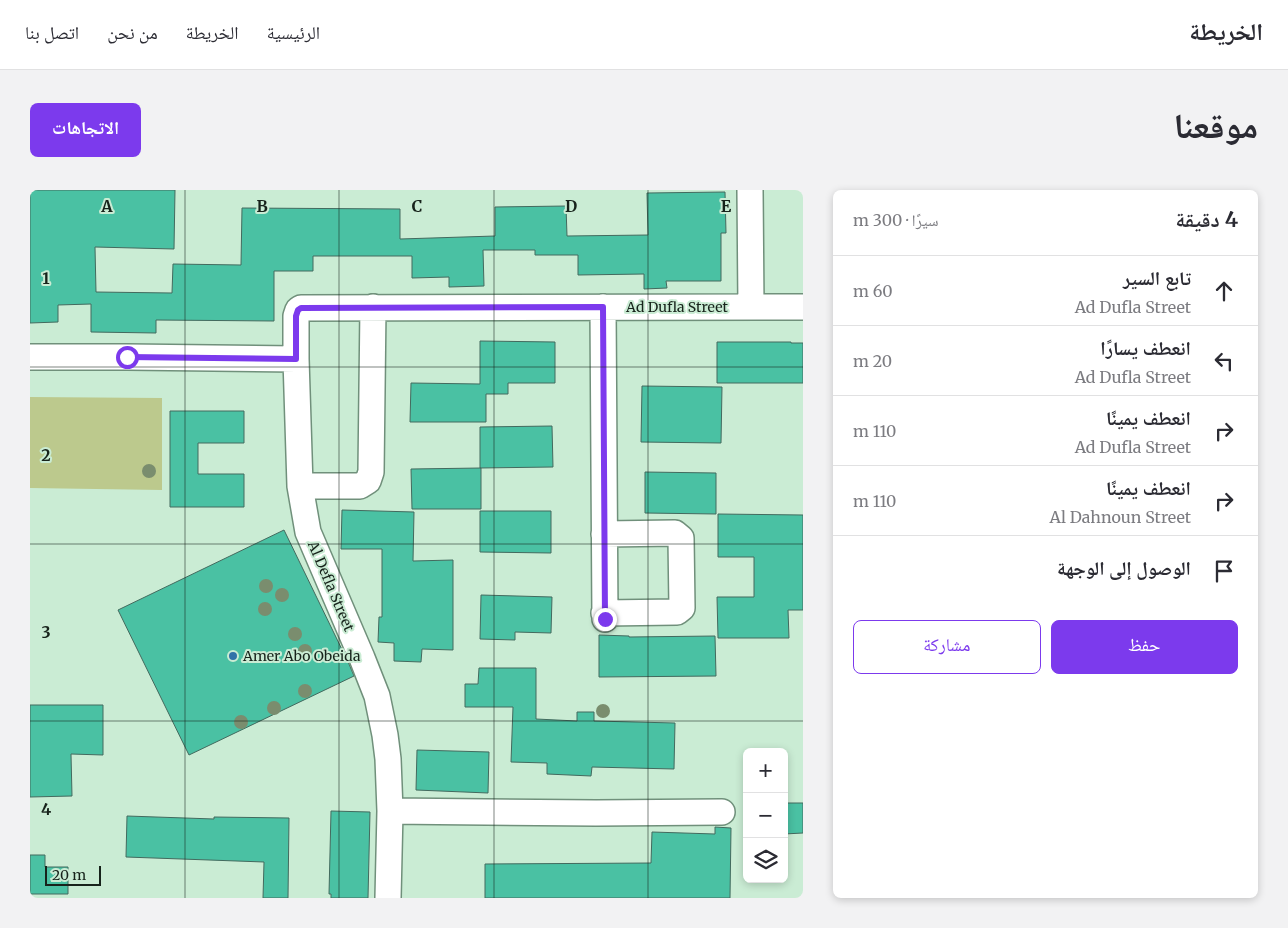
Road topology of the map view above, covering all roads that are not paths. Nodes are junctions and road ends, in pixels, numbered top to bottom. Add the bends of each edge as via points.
1 (750, 190) edge
2 (373, 307) junction
3 (603, 307) junction
4 (751, 307) junction
5 (803, 307) edge
6 (30, 358) edge
7 (296, 359) junction
8 (300, 486) junction
9 (604, 534) junction
10 (390, 811) junction
11 (722, 812) dead end
12 (388, 898) edge

1 - 4 street
2 - 3 street, Ad Dufla Street
2 - 7 street, Ad Dufla Street via 298,310
2 - 8 street via 371,472 368,482 360,486
3 - 4 street, Ad Dufla Street
3 - 9 street
4 - 5 street, Ad Dufla Street
6 - 7 street
7 - 8 street, Al Defla Street
8 - 10 street, Al Defla Street via 308,532 377,696 388,759
9 - 9 street via 604,616 677,612 682,608 681,538 675,533
10 - 11 street
10 - 12 street, Al Defla Street

